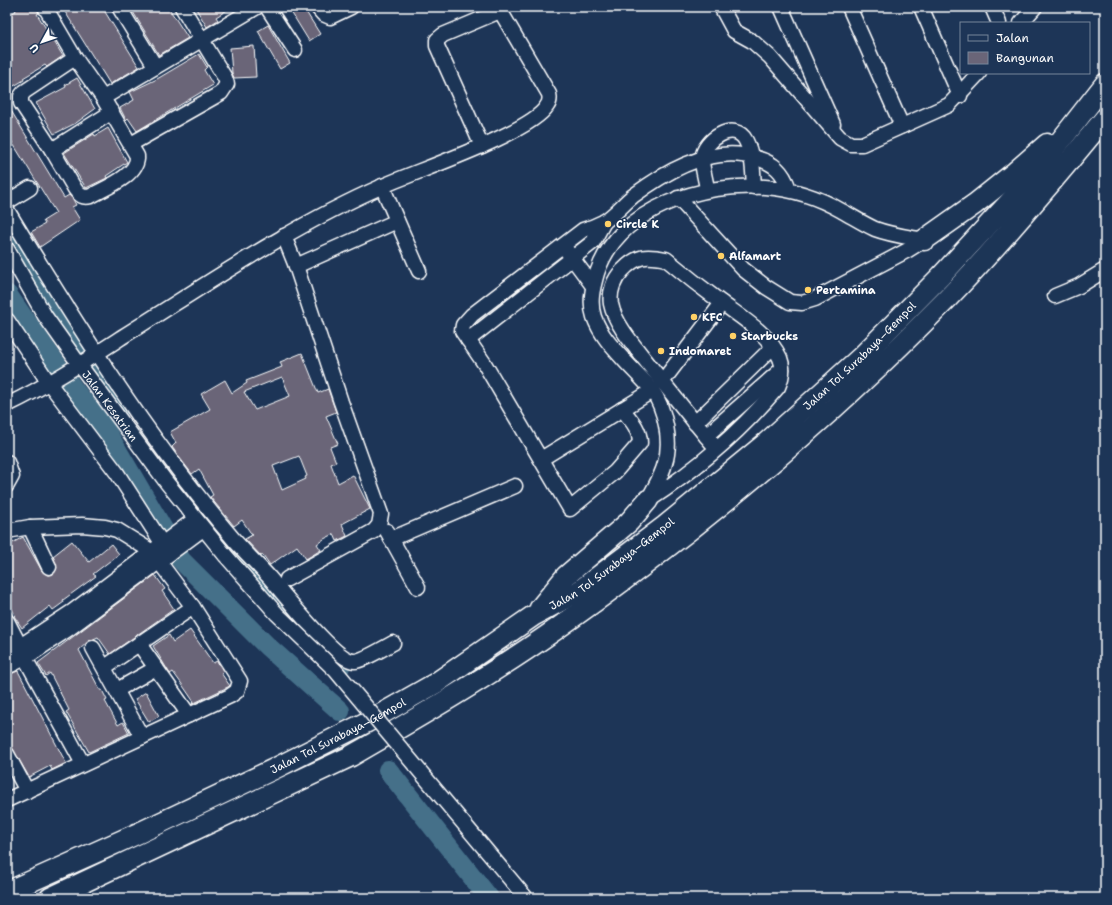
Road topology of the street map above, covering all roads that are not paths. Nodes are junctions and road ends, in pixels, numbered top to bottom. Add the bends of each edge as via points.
1 (45, 7) edge
2 (119, 7) edge
3 (182, 7) edge
4 (268, 7) edge
5 (317, 7) edge
6 (351, 7) edge
7 (721, 7) edge
8 (781, 7) edge
9 (849, 7) edge
10 (921, 7) edge
11 (992, 7) edge
12 (1035, 7) edge
13 (253, 8) edge
14 (499, 9) edge
15 (999, 22) edge
16 (1022, 22) edge
17 (201, 39) junction
18 (295, 50) dead end
19 (75, 58) junction
20 (155, 66) junction
21 (978, 74) edge
22 (1105, 84) edge
23 (960, 96) junction
24 (103, 98) junction
25 (112, 112) junction
26 (1105, 118) edge
27 (902, 126) junction
28 (1064, 136) junction
29 (840, 138) junction
30 (131, 144) junction
31 (482, 146) junction
32 (52, 150) junction
33 (751, 156) junction
34 (702, 159) junction
35 (382, 186) junction
36 (754, 187) junction
37 (30, 188) dead end
38 (789, 189) junction
39 (707, 190) junction
40 (631, 197) junction
41 (678, 198) junction
42 (7, 202) edge
43 (7, 210) edge
44 (644, 216) junction
45 (397, 221) junction
46 (604, 222) junction
47 (583, 230) junction
48 (284, 236) junction
49 (924, 240) junction
50 (593, 242) junction
51 (563, 246) junction
52 (7, 249) edge
53 (604, 257) junction
54 (573, 258) junction
55 (296, 266) junction
56 (1105, 270) edge
57 (419, 271) dead end
58 (623, 271) junction
59 (518, 280) junction
60 (593, 286) junction
61 (528, 293) junction
62 (1055, 296) dead end
63 (488, 302) junction
64 (722, 303) junction
65 (55, 308) junction
66 (500, 316) junction
67 (7, 320) edge
68 (468, 340) junction
69 (773, 347) junction
70 (85, 360) junction
71 (647, 362) junction
72 (782, 369) junction
73 (634, 371) junction
74 (52, 381) junction
75 (657, 387) junction
76 (7, 405) edge
77 (622, 409) junction
78 (127, 412) junction
79 (695, 423) junction
80 (706, 436) junction
81 (717, 449) junction
82 (541, 459) junction
83 (7, 462) edge
84 (7, 485) edge
85 (515, 486) dead end
86 (648, 500) junction
87 (381, 520) junction
88 (30, 527) junction
89 (206, 527) junction
90 (7, 531) edge
91 (391, 539) junction
92 (228, 548) junction
93 (162, 550) junction
94 (49, 567) dead end
95 (270, 578) junction
96 (287, 579) junction
97 (418, 587) dead end
98 (281, 593) junction
99 (193, 607) junction
100 (533, 616) junction
101 (7, 621) edge
102 (393, 643) dead end
103 (139, 644) junction
104 (93, 648) dead end
105 (19, 654) edge
106 (105, 667) junction
107 (156, 668) junction
108 (117, 690) junction
109 (189, 715) junction
110 (142, 737) junction
111 (7, 754) edge
112 (83, 764) junction
113 (27, 791) junction
114 (7, 800) edge
115 (7, 892) edge
116 (50, 898) edge
117 (526, 898) edge

1 - 19 street
2 - 20 street
3 - 17 street
4 - 18 street
5 - 6 street via 330,17
7 - 29 street via 734,31 752,41 770,57
8 - 29 street
9 - 27 street
10 - 23 street
11 - 15 street
12 - 16 street
13 - 17 street
14 - 31 street via 443,35 437,46
14 - 31 street via 546,88 549,101 534,119
17 - 20 street
17 - 30 street via 225,78 225,88 221,93
19 - 24 street
19 - 32 street via 21,96 21,103
20 - 24 street
21 - 23 street
22 - 28 highway, Jalan Tol Surabaya–Gempol
23 - 27 street via 950,105
24 - 25 street
25 - 30 street
25 - 32 street
26 - 116 highway, Jalan Tol Surabaya–Gempol via 1039,198 948,298 863,381 779,457 673,543 555,630 381,739 351,756
27 - 29 street via 862,144 851,144
28 - 49 highway via 1046,144 1015,172
28 - 100 highway, Jalan Tol Surabaya–Gempol via 1029,181 941,276 861,357 766,443 665,526 579,591
30 - 32 street via 137,156 135,167 121,179 85,198 79,195
31 - 35 street
33 - 34 street via 724,155
33 - 34 street via 746,140 732,130 715,139 707,147
33 - 36 street
33 - 38 street via 779,169 786,178
34 - 39 street
34 - 40 street via 656,179
35 - 45 street
35 - 48 street
36 - 38 street
36 - 39 street
37 - 42 street
38 - 49 street via 818,199 874,228 894,235
39 - 41 street
40 - 44 street
40 - 46 street
41 - 44 street
41 - 49 street via 743,269 790,302 802,303 816,299
43 - 65 street
44 - 53 street via 632,224
45 - 55 street
45 - 57 street
46 - 47 street
46 - 50 street
47 - 50 street
47 - 51 street
48 - 55 street
48 - 70 street
50 - 53 street
50 - 54 street
51 - 54 street
51 - 59 street
52 - 65 street, Jalan Kesatrian
53 - 58 street
53 - 60 street
54 - 60 street
54 - 61 street
55 - 87 street
56 - 62 street via 1079,286
58 - 64 street via 640,257 666,259
58 - 71 street via 617,276 612,288 612,304 620,325
59 - 61 street
59 - 63 street
60 - 73 street via 593,315 600,331
61 - 66 street
63 - 66 street
63 - 68 street via 463,324 462,331
64 - 69 street via 757,329
64 - 75 street
65 - 70 street, Jalan Kesatrian
65 - 70 street
66 - 68 street
67 - 74 street
68 - 82 street
69 - 72 street via 780,358
69 - 79 street
70 - 74 street
70 - 78 street, Jalan Kesatrian
70 - 78 street
71 - 73 street
71 - 75 street
72 - 80 street
72 - 81 street via 778,387
73 - 75 street
74 - 76 street
74 - 93 street via 117,474
75 - 77 street
75 - 79 street
75 - 86 street via 665,420 667,453 665,465
77 - 82 street
77 - 82 street via 637,427 640,443 616,472 572,509
78 - 89 street, Jalan Kesatrian
78 - 89 street
79 - 80 street
80 - 81 street
81 - 86 street via 686,475
83 - 84 street via 12,476
85 - 91 street
86 - 100 highway via 624,526 566,576
87 - 91 street
87 - 96 street via 374,532
88 - 90 street
88 - 93 street via 105,527 118,530
88 - 94 street
89 - 92 street, Jalan Kesatrian
89 - 93 street
91 - 97 street
92 - 95 street
92 - 117 street, bridge via 277,614 336,670
93 - 99 street
93 - 105 street via 70,628
95 - 96 street
95 - 98 street
96 - 98 street
98 - 102 street via 327,642 348,659 360,659
99 - 103 street
99 - 109 street via 239,676 240,686 230,696
100 - 115 highway, Jalan Tol Surabaya–Gempol via 436,683 369,721 141,832
101 - 105 street
103 - 106 street
103 - 107 street
104 - 106 street
105 - 112 street
106 - 108 street
107 - 108 street
107 - 109 street
108 - 110 street
109 - 110 street
110 - 112 street
111 - 113 street
112 - 113 street
113 - 114 street

